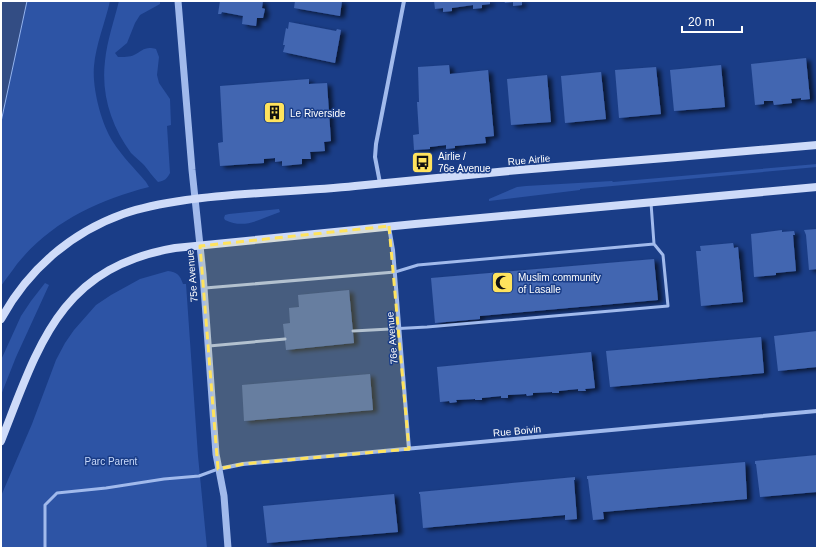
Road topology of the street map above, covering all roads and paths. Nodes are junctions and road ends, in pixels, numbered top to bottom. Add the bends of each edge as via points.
1 (178, 1) edge
2 (404, 1) edge
3 (817, 145) edge
4 (380, 184) junction
5 (817, 187) edge
6 (194, 199) junction
7 (651, 202) junction
8 (389, 226) junction
9 (654, 244) junction
10 (200, 246) junction
11 (395, 272) junction
12 (203, 288) junction
13 (1, 319) edge
14 (399, 328) junction
15 (353, 331) dead end
16 (285, 339) dead end
17 (208, 346) junction
18 (817, 411) edge
19 (1, 441) edge
20 (409, 449) junction
21 (218, 469) junction
22 (45, 548) edge
23 (228, 548) edge

1 - 6 street, 75e Avenue
2 - 4 street via 376,144 375,156
3 - 4 main road, Rue Airlie
4 - 6 main road, Rue Airlie
5 - 7 main road
6 - 10 street, 75e Avenue
6 - 13 main road, Rue Airlie via 123,214 80,234 51,255 29,277
7 - 8 main road
7 - 9 lane
8 - 10 main road
8 - 11 street, 76e Avenue
9 - 11 lane via 418,265
9 - 14 lane via 663,255 668,306
10 - 12 street, 75e Avenue
10 - 19 main road via 175,248 126,262 95,279 73,297 40,345
11 - 12 lane
11 - 14 street, 76e Avenue
12 - 17 street, 75e Avenue
14 - 15 lane
14 - 20 street, 76e Avenue
16 - 17 lane
17 - 21 street, 75e Avenue
18 - 20 street, Rue Boivin
20 - 21 street, Rue Boivin via 243,464
21 - 22 lane via 199,476 56,493 45,505
21 - 23 street, 75e Avenue via 224,496

